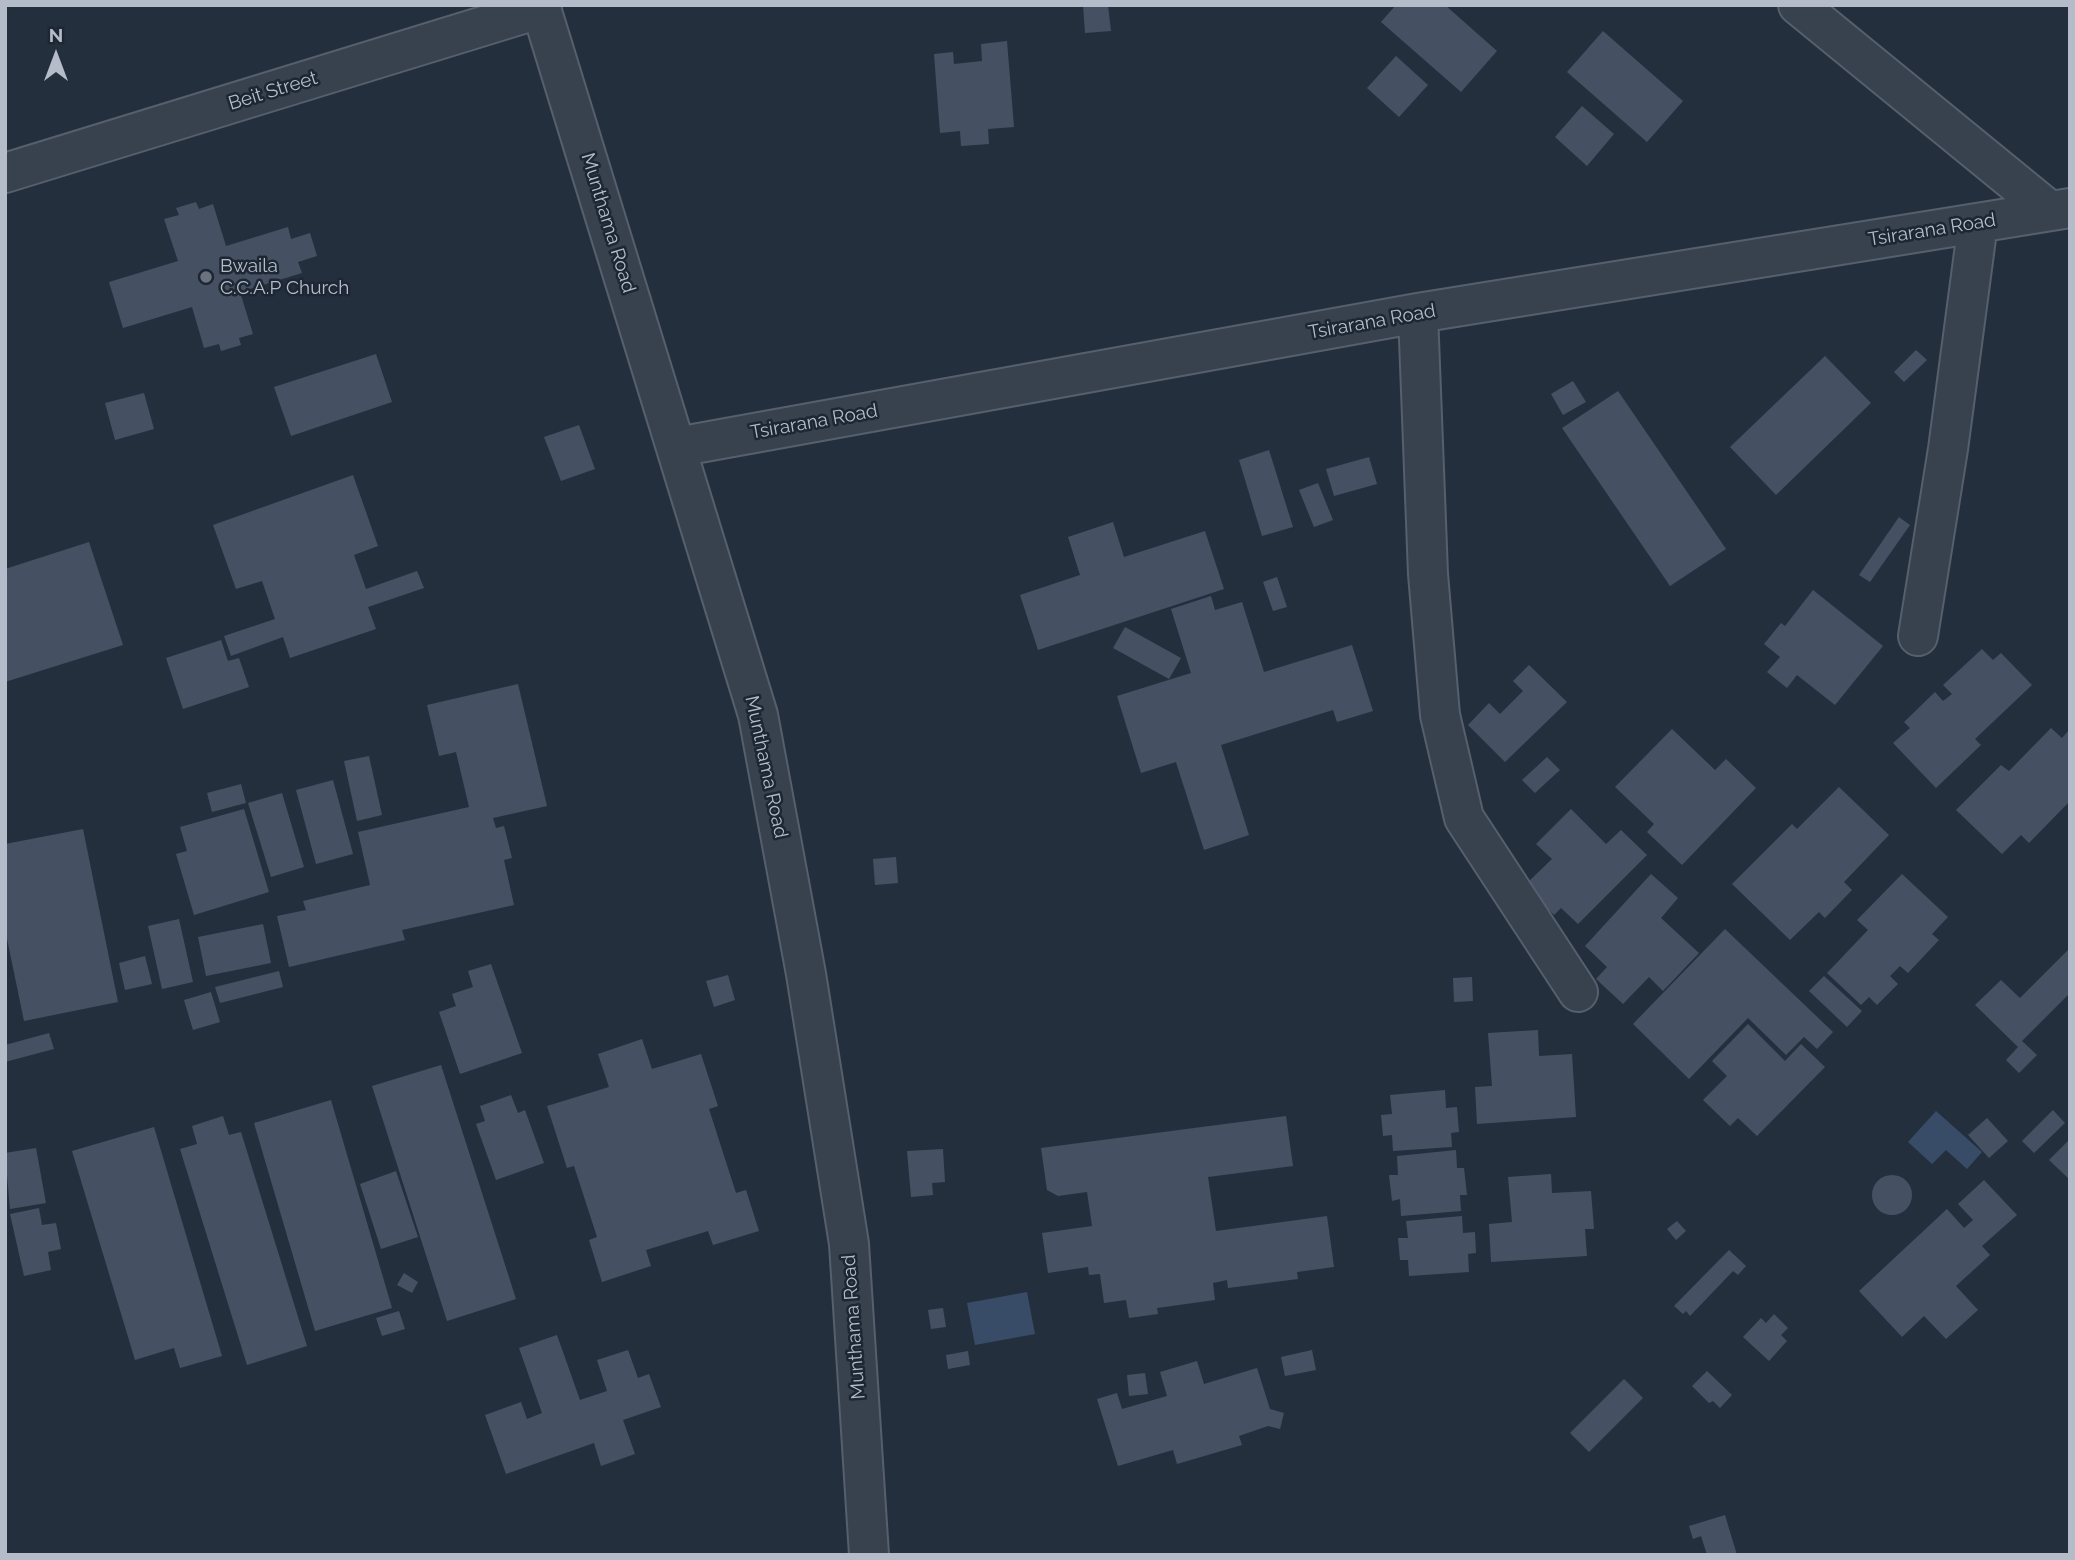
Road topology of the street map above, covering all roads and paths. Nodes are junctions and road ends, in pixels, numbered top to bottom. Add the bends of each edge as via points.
1 (1798, 5) edge
2 (541, 7) edge
3 (5, 173) edge
4 (2060, 209) edge
5 (1978, 223) junction
6 (1418, 313) junction
7 (677, 447) junction
8 (1918, 636) dead end
9 (1578, 992) dead end
10 (869, 1555) edge

1 - 4 street
2 - 3 street, Beit Street
2 - 7 street, Munthama Road
4 - 5 street, Tsirarana Road
5 - 6 street, Tsirarana Road
5 - 8 street
6 - 7 street, Tsirarana Road
6 - 9 street via 1428,574 1440,715 1464,818
7 - 10 street, Munthama Road via 758,715 806,974 849,1244

